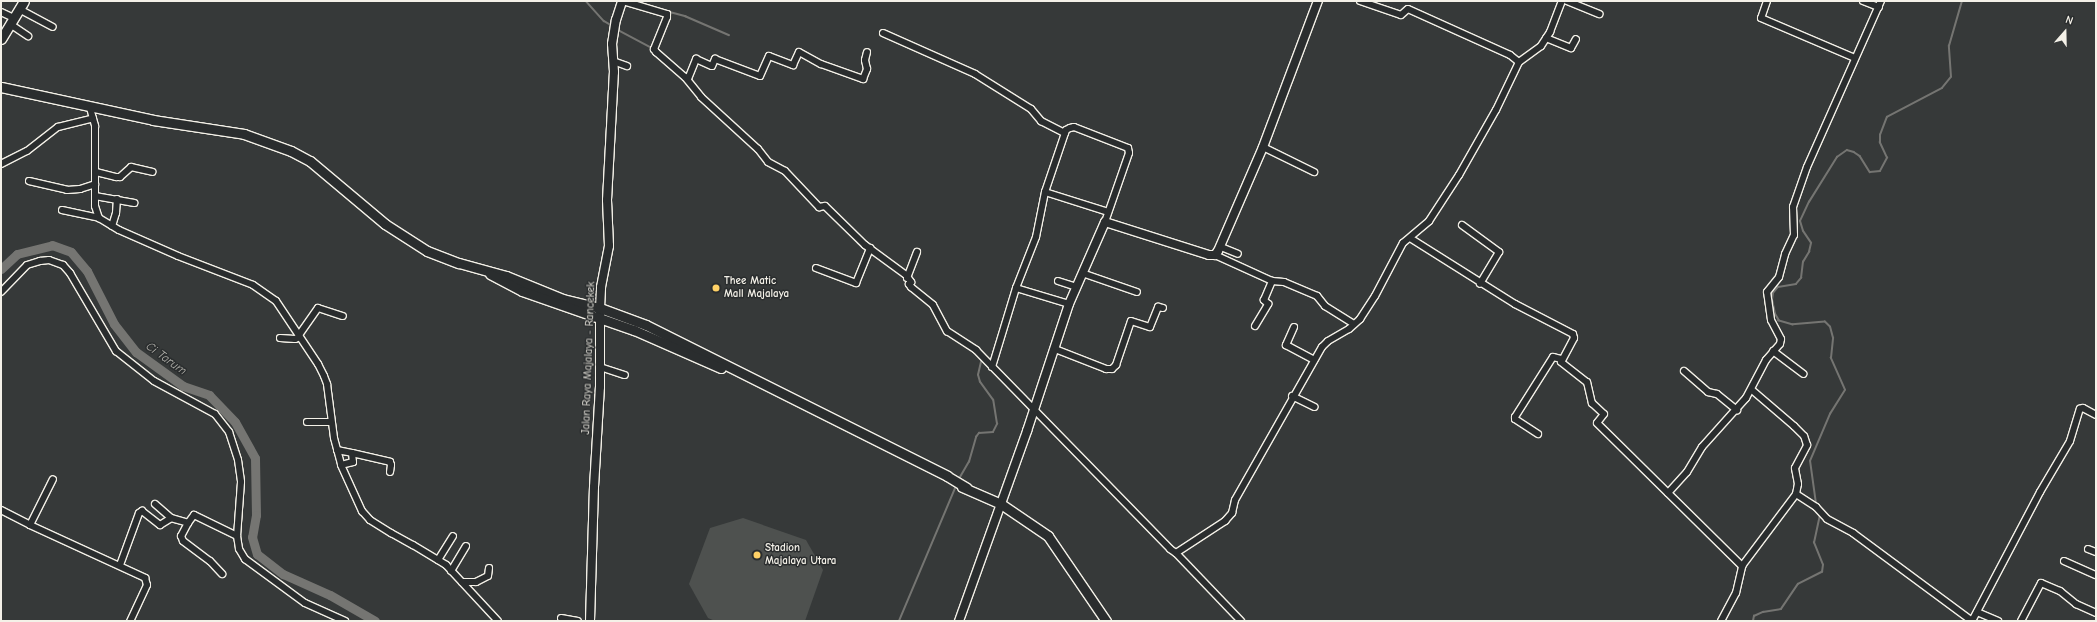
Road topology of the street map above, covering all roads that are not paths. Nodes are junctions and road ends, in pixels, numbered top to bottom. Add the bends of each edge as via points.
1 (622, 1) edge
2 (1318, 1) edge
3 (1360, 1) edge
4 (1562, 1) edge
5 (1567, 1) edge
6 (1767, 1) edge
7 (1863, 1) edge
8 (1880, 4) edge
9 (21, 5) edge
10 (1, 12) edge
11 (1600, 14) dead end
12 (12, 21) junction
13 (53, 27) dead end
14 (883, 33) dead end
15 (28, 36) dead end
16 (1546, 38) junction
17 (1576, 38) dead end
18 (1, 39) edge
19 (867, 52) dead end
20 (1855, 58) junction
21 (613, 61) junction
22 (1519, 62) junction
23 (627, 66) dead end
24 (688, 79) junction
25 (1, 87) edge
26 (90, 108) junction
27 (93, 118) junction
28 (1065, 133) junction
29 (1263, 147) junction
30 (1, 164) edge
31 (96, 172) junction
32 (152, 172) dead end
33 (1314, 172) dead end
34 (29, 181) dead end
35 (96, 184) junction
36 (1045, 192) junction
37 (95, 196) junction
38 (117, 199) junction
39 (134, 203) dead end
40 (62, 210) dead end
41 (1108, 212) junction
42 (99, 218) junction
43 (1105, 222) junction
44 (1462, 225) dead end
45 (112, 226) junction
46 (1410, 238) junction
47 (1220, 247) junction
48 (868, 252) junction
49 (917, 252) dead end
50 (1238, 254) dead end
51 (1215, 255) junction
52 (816, 268) dead end
53 (487, 272) junction
54 (1082, 274) junction
55 (907, 278) junction
56 (1058, 281) dead end
57 (1272, 282) junction
58 (1480, 284) junction
59 (1077, 287) junction
60 (1016, 288) junction
61 (1, 292) edge
62 (1137, 292) dead end
63 (1069, 304) junction
64 (600, 308) junction
65 (1163, 308) dead end
66 (343, 316) dead end
67 (600, 319) junction
68 (1354, 324) junction
69 (1255, 326) dead end
70 (1294, 327) dead end
71 (300, 336) junction
72 (280, 338) dead end
73 (1055, 350) junction
74 (1773, 351) junction
75 (1561, 359) junction
76 (1314, 360) junction
77 (600, 367) junction
78 (992, 367) junction
79 (1684, 371) dead end
80 (1803, 374) dead end
81 (625, 375) dead end
82 (1752, 390) junction
83 (1292, 396) junction
84 (1315, 407) dead end
85 (1737, 410) junction
86 (1034, 411) junction
87 (2096, 415) edge
88 (307, 422) dead end
89 (331, 422) junction
90 (1538, 434) dead end
91 (337, 450) junction
92 (352, 453) junction
93 (341, 465) junction
94 (390, 472) dead end
95 (53, 479) dead end
96 (968, 488) junction
97 (1668, 493) junction
98 (1796, 494) junction
99 (155, 504) dead end
100 (1001, 504) junction
101 (1, 510) edge
102 (171, 518) junction
103 (188, 523) junction
104 (30, 526) junction
105 (237, 536) junction
106 (453, 536) dead end
107 (466, 546) dead end
108 (2088, 549) dead end
109 (2096, 552) edge
110 (1176, 553) junction
111 (438, 560) junction
112 (2064, 561) dead end
113 (120, 565) junction
114 (1742, 566) junction
115 (489, 568) dead end
116 (451, 571) junction
117 (222, 574) dead end
118 (2096, 575) edge
119 (462, 582) junction
120 (1977, 612) junction
121 (2096, 613) edge
122 (561, 618) dead end
123 (130, 621) edge
124 (346, 621) edge
125 (498, 621) edge
126 (578, 621) edge
127 (590, 621) edge
128 (959, 621) edge
129 (1106, 621) edge
130 (1242, 621) edge
131 (1720, 621) edge
132 (1972, 621) edge
133 (1998, 621) edge
134 (2021, 621) edge

1 - 21 street, Jalan Raya Majalaya - Rancekek via 613,32
1 - 24 street via 667,14 654,49
2 - 29 street
3 - 22 street via 1401,15 1408,9 1489,45
4 - 16 street
5 - 11 street
6 - 20 street via 1761,18
7 - 8 street
8 - 20 street
9 - 12 main road
9 - 13 street
10 - 12 street
12 - 15 street
12 - 18 main road
14 - 28 street via 975,74 1031,110 1041,121
16 - 17 street via 1571,48
16 - 22 street via 1537,49
19 - 24 street via 867,69 863,79 821,64 799,52 791,65 769,56 760,76 715,59 712,66 696,59
20 - 74 street via 1804,172 1793,207 1794,235 1785,254 1779,277 1767,292 1771,320 1781,339
21 - 23 street
21 - 64 street, Jalan Raya Majalaya - Rancekek via 607,200 609,246 601,287
22 - 46 street via 1496,110 1459,175 1430,221
24 - 48 street via 701,96 758,149 768,162 785,171 819,207 824,206
25 - 26 main road
26 - 27 street
26 - 53 main road via 244,134 278,146 310,161 377,219 411,242 427,251
27 - 30 street via 58,127
27 - 31 street
28 - 36 street
28 - 41 street via 1074,127 1128,148 1129,153
29 - 33 street
29 - 47 street
31 - 32 street via 116,177 120,177 131,167
31 - 35 street
34 - 35 street via 67,190
35 - 37 street
36 - 41 street
36 - 60 street via 1039,230
37 - 38 street
37 - 42 street
38 - 39 street
38 - 45 street
40 - 42 street
41 - 43 street
42 - 45 street
43 - 51 street via 1183,248
43 - 54 street
44 - 58 street via 1499,252
45 - 71 street via 178,256 262,289 282,309
46 - 58 street
46 - 68 street via 1403,243 1375,296
47 - 50 street
47 - 51 street
48 - 52 street via 856,283
48 - 55 street via 894,266
49 - 55 street
51 - 57 street
53 - 64 main road via 506,276 563,299
53 - 67 main road via 522,291
54 - 59 street
54 - 62 street
55 - 78 street via 911,282 911,287 933,305 947,331 976,350
56 - 59 street
57 - 68 street via 1284,282 1317,296 1325,306
57 - 69 street via 1264,299 1268,304
58 - 75 street via 1571,332 1574,338
59 - 63 street
60 - 63 street
60 - 78 street
61 - 105 street via 27,265 48,260 63,265 70,272 116,350 154,381 215,414 229,432 238,460 241,482
63 - 73 street
64 - 67 street, Jalan Raya Majalaya - Rancekek
64 - 96 main road via 677,339
65 - 73 street via 1158,307 1150,327 1131,321 1116,365 1112,369
66 - 71 street via 318,308
67 - 77 street, Jalan Raya Majalaya - Rancekek
67 - 96 main road via 664,342 728,371 933,474
68 - 76 street via 1328,341
70 - 76 street via 1286,345
71 - 72 street via 295,339
71 - 89 street via 324,376 328,388
73 - 86 street
74 - 80 street
74 - 82 street
75 - 90 street via 1553,357 1516,417 1516,420
75 - 97 street via 1562,364 1587,382 1592,403 1605,415 1597,421 1598,423
76 - 83 street
77 - 81 street
77 - 127 street, Jalan Raya Majalaya - Rancekek
78 - 86 street
79 - 85 street via 1708,392 1717,394
82 - 85 street
82 - 98 street via 1794,426 1806,441 1807,445 1795,468 1798,484
83 - 84 street
83 - 110 street via 1235,500 1232,513 1225,521
85 - 97 street via 1702,447 1687,472
86 - 100 street
86 - 110 street
87 - 120 street via 2080,409 2070,441
88 - 89 street
89 - 91 street
91 - 92 street
91 - 93 street
92 - 93 street via 353,462
92 - 94 street via 390,462
93 - 111 street via 360,508 370,520
95 - 104 street
96 - 100 main road
97 - 114 street
98 - 114 street
98 - 132 street via 1816,507 1827,519 1853,532
99 - 102 street
100 - 128 street
100 - 129 main road via 1048,536
101 - 104 street
102 - 103 street
102 - 113 street via 160,525 144,512 139,513
103 - 105 street via 194,515
103 - 117 street via 181,536 183,541 210,561
104 - 113 street
105 - 124 street via 239,549 260,572 305,603
106 - 111 street
107 - 116 street
108 - 109 street
110 - 130 street
111 - 116 street
112 - 118 street
113 - 123 street via 140,574 147,581
114 - 131 street via 1736,593
115 - 119 street via 488,576 474,582
116 - 119 street
119 - 125 street
120 - 132 street
120 - 133 street
121 - 134 street via 2076,604 2060,591 2041,583
122 - 126 street

